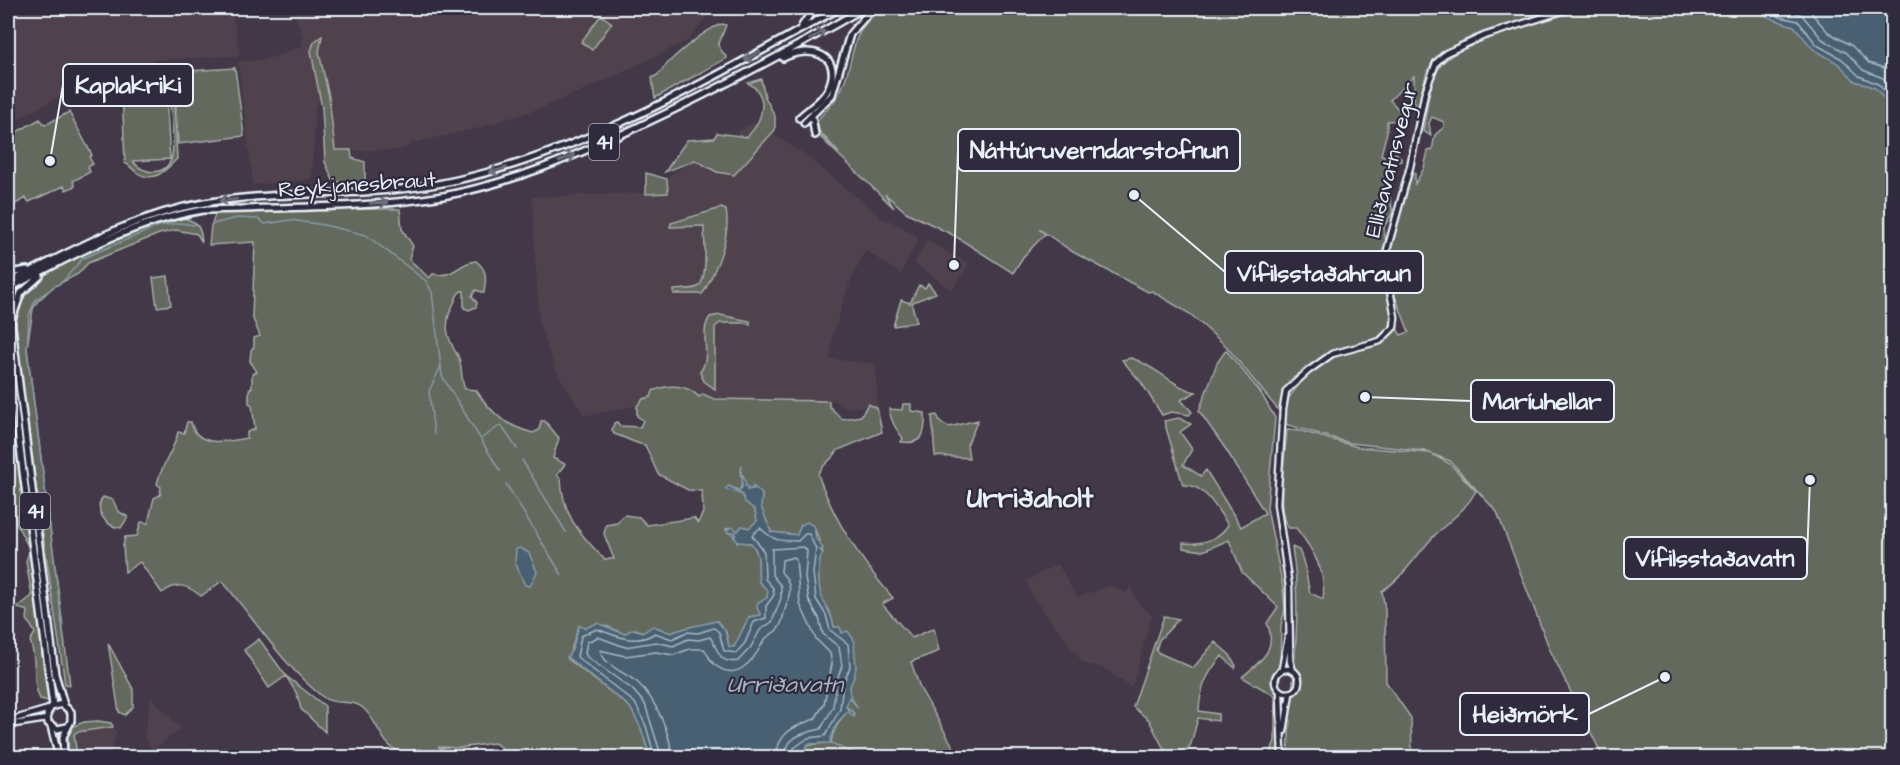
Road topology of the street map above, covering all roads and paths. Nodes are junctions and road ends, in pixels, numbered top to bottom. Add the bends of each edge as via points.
1 (814, 8) edge
2 (840, 8) edge
3 (864, 8) edge
4 (873, 8) edge
5 (1572, 8) edge
6 (799, 30) junction
7 (733, 81) junction
8 (812, 116) junction
9 (799, 118) dead end
10 (804, 123) dead end
11 (815, 135) dead end
12 (58, 263) junction
13 (43, 264) junction
14 (8, 267) edge
15 (8, 283) edge
16 (8, 289) edge
17 (8, 295) edge
18 (11, 333) junction
19 (8, 354) edge
20 (1289, 634) junction
21 (1282, 670) junction
22 (1293, 671) junction
23 (1279, 690) junction
24 (1290, 693) junction
25 (64, 705) junction
26 (51, 707) junction
27 (47, 719) junction
28 (8, 723) edge
29 (51, 726) junction
30 (67, 727) junction
31 (1283, 734) junction
32 (58, 758) edge
33 (64, 758) edge
34 (1282, 758) edge

1 - 6 highway
2 - 6 highway, Reykjanesbraut / 41
7 -> 3 highway, Reykjanesbraut / 41
4 - 8 highway via 849,34 837,86 826,104
5 - 20 main road, Elliðavatnsvegur via 1484,36 1446,53 1436,63 1425,92 1387,250 1394,327 1380,341 1332,354 1286,391 1277,504 1289,587
6 -> 13 highway, Reykjanesbraut / 41 via 669,99 514,165 403,190 253,198 175,209 119,228
7 - 9 highway via 798,51 819,54 829,64 829,86
12 -> 7 highway, Reykjanesbraut / 41 via 122,232 176,214 391,203 478,188 568,158
8 - 10 highway
8 - 11 highway
12 - 16 highway, Reykjanesbraut / 41
12 - 18 highway via 21,293 13,312
13 - 14 highway via 19,272
13 - 15 highway, Reykjanesbraut / 41
17 - 18 highway, 41
18 - 25 highway, 41 via 55,674
19 - 26 highway, 41
20 - 21 main road, Elliðavatnsvegur
20 - 22 main road, Elliðavatnsvegur
21 - 22 main road
21 - 23 main road, Elliðavatnsvegur via 1275,680
22 - 24 main road, Elliðavatnsvegur via 1299,683
23 - 24 main road
23 - 31 main road, Elliðavatnsvegur
24 - 31 main road, Elliðavatnsvegur
25 - 26 highway
25 - 30 highway, 41 via 72,715
26 - 27 highway, 41
26 - 28 main road
27 - 28 main road
27 - 29 highway
29 - 30 highway
29 - 32 highway
30 - 33 highway, 41 via 63,737
31 - 34 main road, Elliðavatnsvegur

